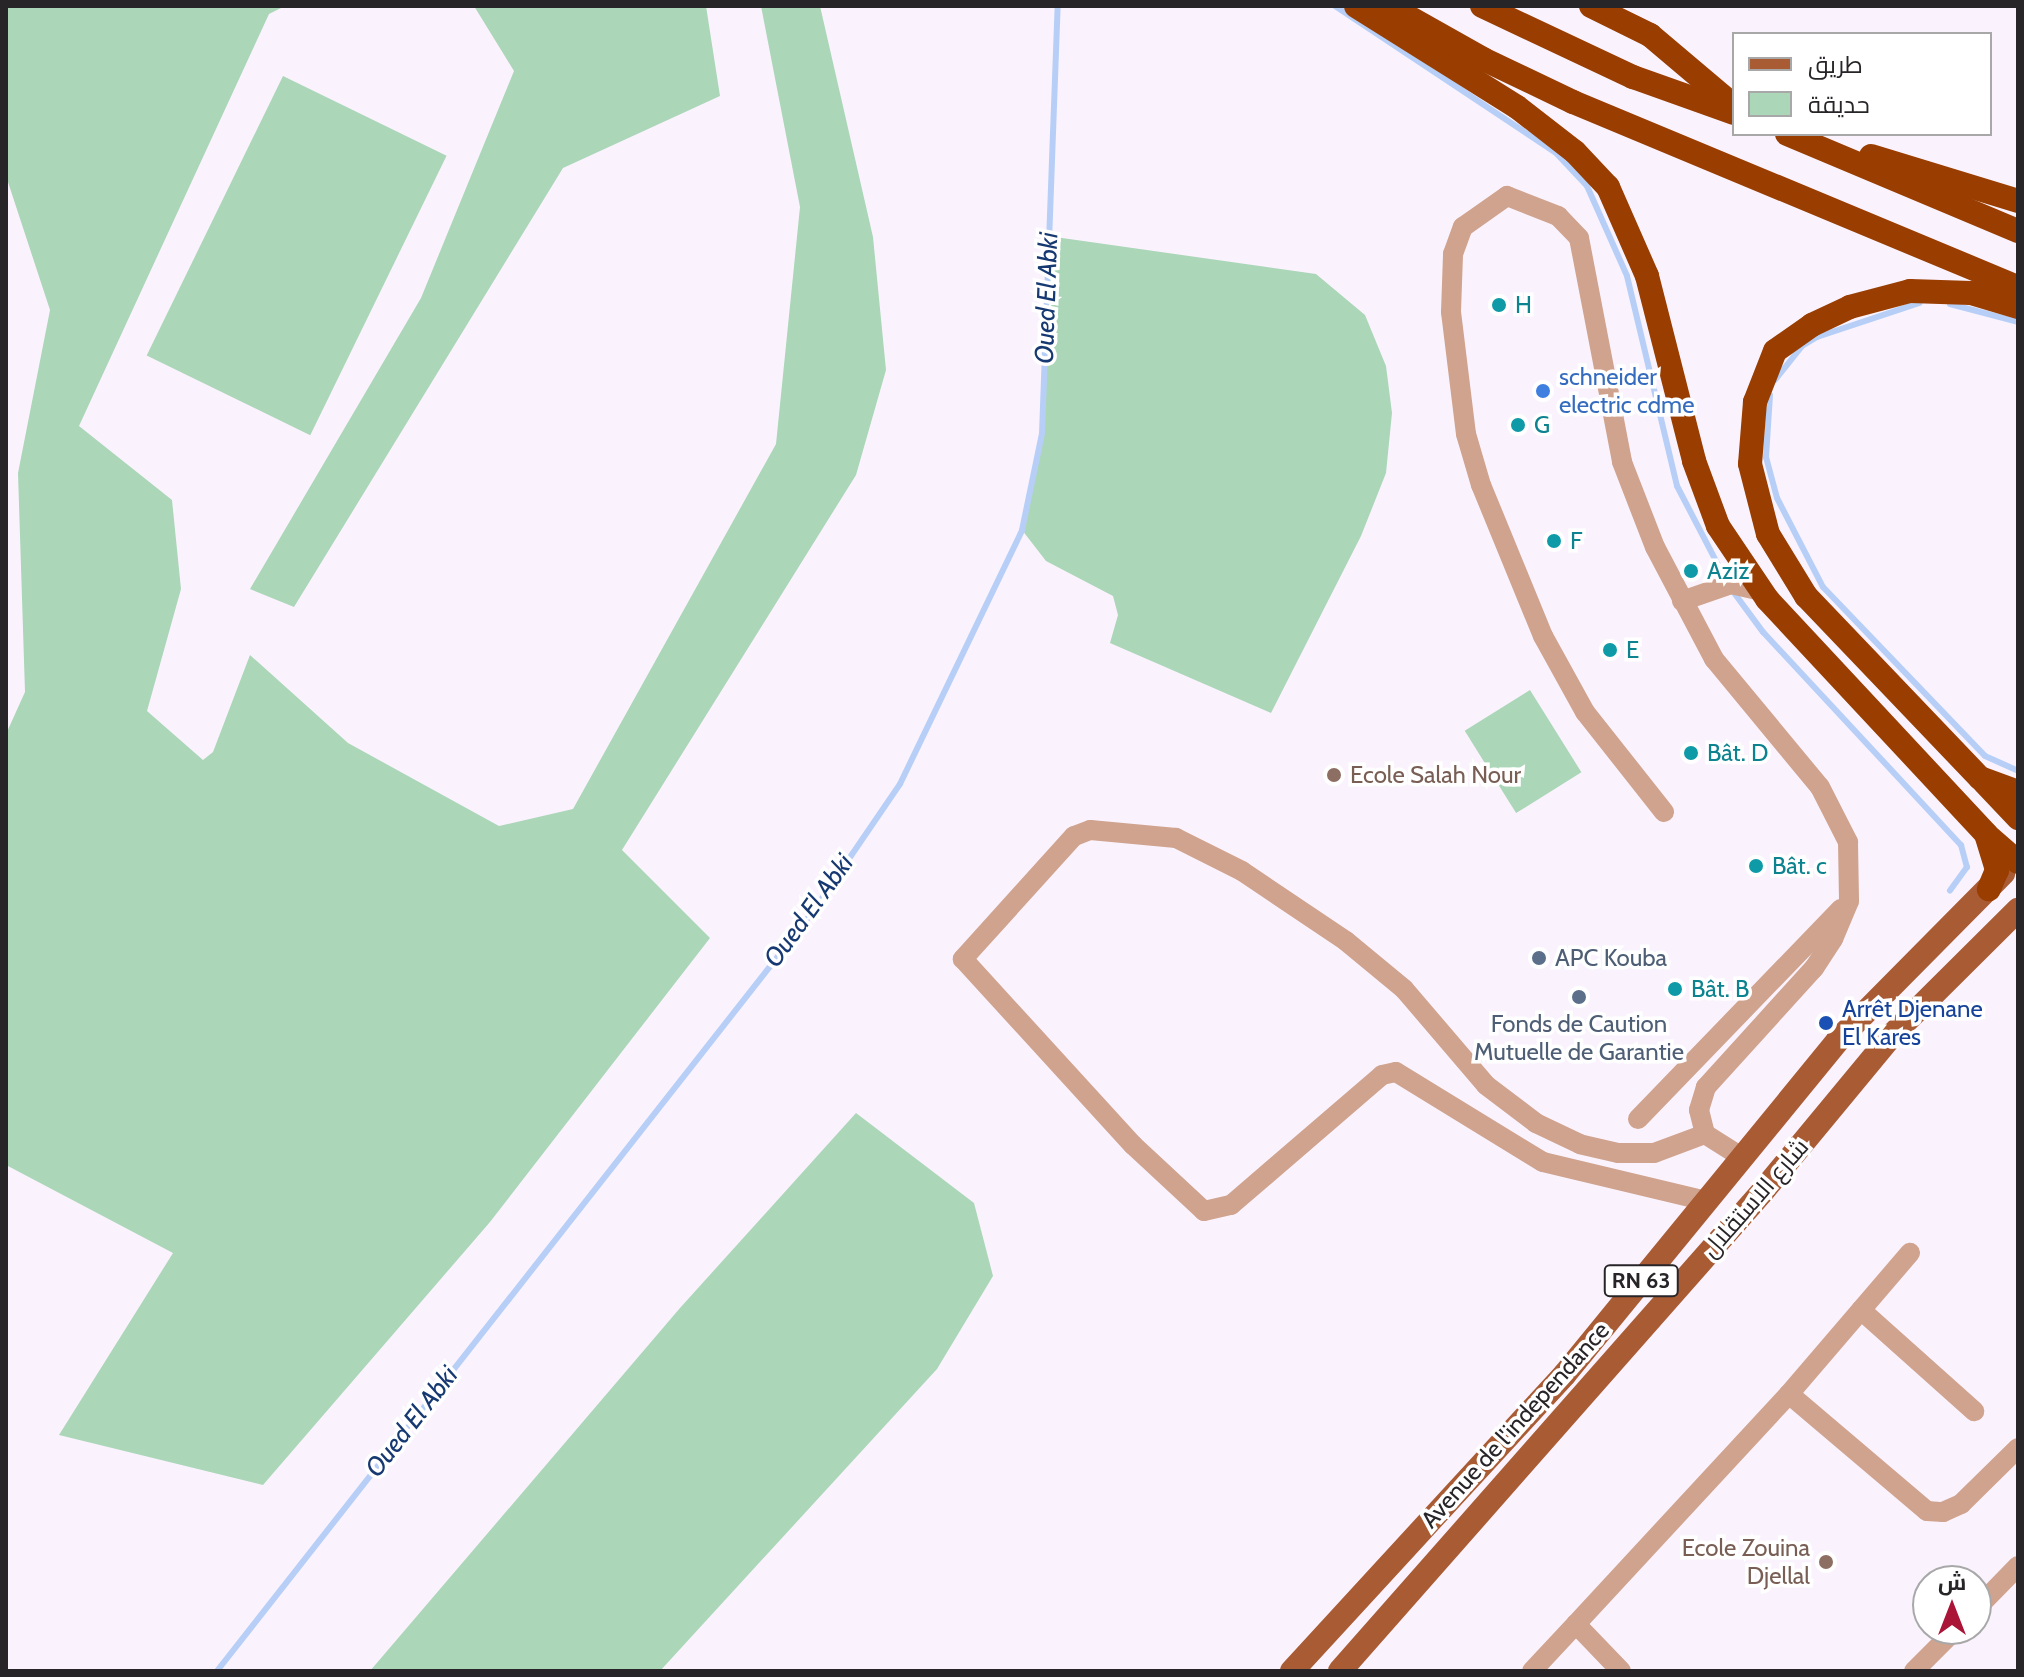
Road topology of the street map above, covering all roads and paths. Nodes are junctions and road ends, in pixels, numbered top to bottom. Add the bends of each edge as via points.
1 (1356, 6) edge
2 (1389, 6) edge
3 (1482, 6) edge
4 (1591, 6) edge
5 (1732, 104) edge
6 (1732, 112) edge
7 (1792, 136) edge
8 (1808, 136) edge
9 (2018, 201) edge
10 (2018, 231) edge
11 (2018, 287) edge
12 (2018, 307) edge
13 (1761, 591) junction
14 (1682, 601) junction
15 (1980, 778) junction
16 (2018, 792) edge
17 (1664, 812) dead end
18 (2018, 818) edge
19 (1986, 834) junction
20 (2016, 860) edge
21 (1989, 889) junction
22 (1849, 901) junction
23 (2018, 910) edge
24 (1638, 1119) dead end
25 (1705, 1134) junction
26 (1743, 1158) junction
27 (1707, 1201) junction
28 (1910, 1253) dead end
29 (1861, 1310) junction
30 (1789, 1394) junction
31 (1974, 1411) dead end
32 (2018, 1448) edge
33 (2018, 1566) edge
34 (1992, 1593) edge
35 (1576, 1624) junction
36 (1940, 1645) edge
37 (1292, 1671) edge
38 (1340, 1671) edge
39 (1532, 1671) edge
40 (1621, 1671) edge
41 (1914, 1671) edge

1 - 13 highway via 1517,107 1575,152 1608,187 1647,276 1694,461 1718,526
2 - 11 highway via 1573,102
3 - 6 highway via 1633,77
4 - 5 highway via 1650,35
7 - 10 highway
8 - 9 highway
12 - 15 highway via 1971,293 1910,291 1850,307 1775,351 1755,402 1750,464 1768,534 1806,596
13 - 14 street via 1728,586
13 - 19 highway
14 - 17 street via 1622,462 1579,238 1558,216 1507,196 1463,227 1453,254 1451,312 1466,434 1481,485 1543,636 1585,712
14 - 22 street via 1714,659 1820,787 1838,818 1848,842
15 - 16 highway
15 - 18 highway
19 - 20 highway
19 - 21 highway via 1997,870
20 - 21 main road, RN 63
21 - 26 main road, Avenue de l'independance / RN 63 via 1841,1037
22 - 24 street
22 - 25 street via 1814,968 1706,1087 1699,1110
23 - 38 main road, شارع الاستقلال / RN 63 via 1891,1036 1763,1191
25 - 26 street
25 - 27 street via 1654,1153 1618,1153 1580,1144 1536,1123 1486,1085 1404,989 1346,941 1242,871 1176,838 1090,830 1074,836 963,959 1133,1145 1204,1211 1231,1205 1382,1075 1396,1072 1543,1162
26 - 27 main road, Avenue de l'independance / RN 63
27 - 37 main road, Avenue de l'independance / RN 63 via 1565,1374
28 - 29 street
29 - 30 street
29 - 31 street
30 - 32 street via 1927,1511 1943,1512 1961,1504
30 - 35 street
33 - 34 street
35 - 39 street
35 - 40 street
36 - 41 street

